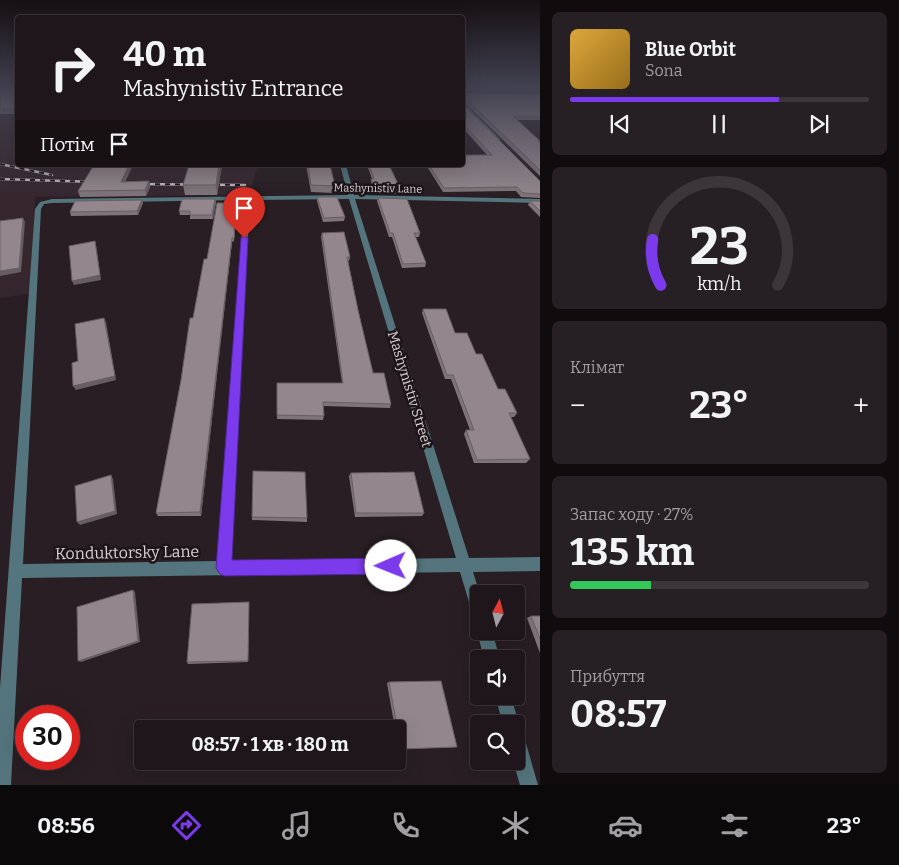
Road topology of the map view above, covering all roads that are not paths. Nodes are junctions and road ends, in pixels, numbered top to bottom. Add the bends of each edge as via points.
1 (483, 124) edge
2 (501, 143) edge
3 (344, 167) edge
4 (351, 197) junction
5 (247, 199) junction
6 (540, 201) edge
7 (540, 564) edge
8 (465, 565) junction
9 (224, 568) junction
10 (15, 571) junction
11 (471, 585) edge
12 (525, 770) edge
13 (2, 785) edge
14 (529, 785) edge

1 - 2 street
3 - 4 street, Mashynistiv Street
4 - 5 street, Mashynistiv Lane
4 - 6 street, Mashynistiv Lane
4 - 8 street, Mashynistiv Street
5 - 9 street
5 - 10 street, Mashynistiv Lane via 52,200 42,203 38,209
7 - 8 street, Konduktorsky Lane
8 - 9 street, Konduktorsky Lane
8 - 11 street, Mashynistiv Street
9 - 10 street, Konduktorsky Lane
10 - 13 street
12 - 14 street

